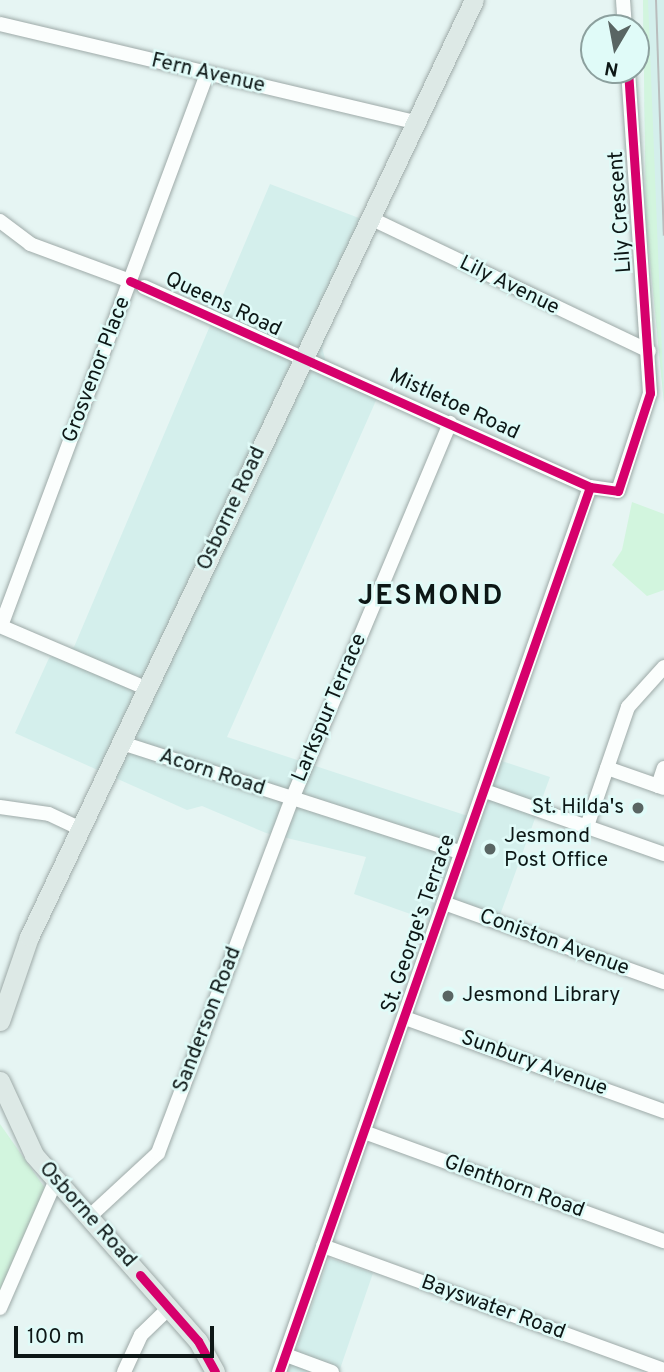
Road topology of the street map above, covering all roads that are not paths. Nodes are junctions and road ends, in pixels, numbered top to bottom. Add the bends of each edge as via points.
1 (474, 0) edge
2 (0, 24) edge
3 (207, 74) junction
4 (629, 84) edge
5 (416, 122) junction
6 (370, 218) junction
7 (0, 220) edge
8 (130, 281) junction
9 (144, 287) dead end
10 (649, 351) junction
11 (302, 358) junction
12 (450, 423) junction
13 (590, 487) junction
14 (0, 626) edge
15 (664, 667) edge
16 (148, 689) junction
17 (122, 743) junction
18 (607, 768) junction
19 (664, 768) edge
20 (661, 787) edge
21 (485, 791) junction
22 (292, 799) junction
23 (0, 807) edge
24 (587, 826) junction
25 (81, 830) junction
26 (462, 853) junction
27 (664, 854) edge
28 (444, 903) junction
29 (664, 982) edge
30 (405, 1018) junction
31 (0, 1021) edge
32 (1, 1092) edge
33 (664, 1111) edge
34 (364, 1132) junction
35 (55, 1182) junction
36 (89, 1217) junction
37 (664, 1241) edge
38 (323, 1246) junction
39 (0, 1308) edge
40 (169, 1308) junction
41 (286, 1355) junction
42 (664, 1370) edge
43 (124, 1372) edge
44 (215, 1372) edge
45 (279, 1372) edge
46 (332, 1372) edge

1 - 5 main road, Osborne Road
2 - 3 street, Fern Avenue
3 - 5 street, Fern Avenue
3 - 8 street, Grosvenor Place
4 - 10 street, Lily Crescent
5 - 6 main road, Osborne Road
6 - 10 street, Lily Avenue
6 - 11 main road, Osborne Road
7 - 8 street via 30,244
8 - 14 street, Grosvenor Place
9 - 11 street, Queens Road
10 - 13 street, Lily Crescent via 650,393 618,491
11 - 12 street, Mistletoe Road
11 - 16 main road, Osborne Road
12 - 13 street, Mistletoe Road
12 - 22 street, Larkspur Terrace
13 - 21 street, St. George's Terrace
14 - 16 street
15 - 18 street via 628,707
16 - 17 main road, Osborne Road
17 - 22 street, Acorn Road
17 - 25 main road, Osborne Road
18 - 20 street
18 - 24 street
19 - 20 street
21 - 24 street
21 - 26 street, St. George's Terrace
22 - 26 street, Acorn Road
22 - 36 street, Sanderson Road via 158,1153
23 - 25 street via 49,814
24 - 27 street
25 - 31 main road, Osborne Road via 16,967
26 - 28 street, St. George's Terrace
28 - 29 street, Coniston Avenue
28 - 30 street, St. George's Terrace
30 - 33 street, Sunbury Avenue
30 - 34 street, St. George's Terrace
32 - 35 main road, Osborne Road
34 - 37 street, Glenthorn Road
34 - 38 street, St. George's Terrace
35 - 36 main road, Osborne Road
35 - 39 street
36 - 40 main road, Osborne Road
38 - 41 street, St. George's Terrace
38 - 42 street, Bayswater Road
40 - 43 street via 141,1335
40 - 44 main road, Osborne Road
41 - 45 street, St. George's Terrace
41 - 46 street

